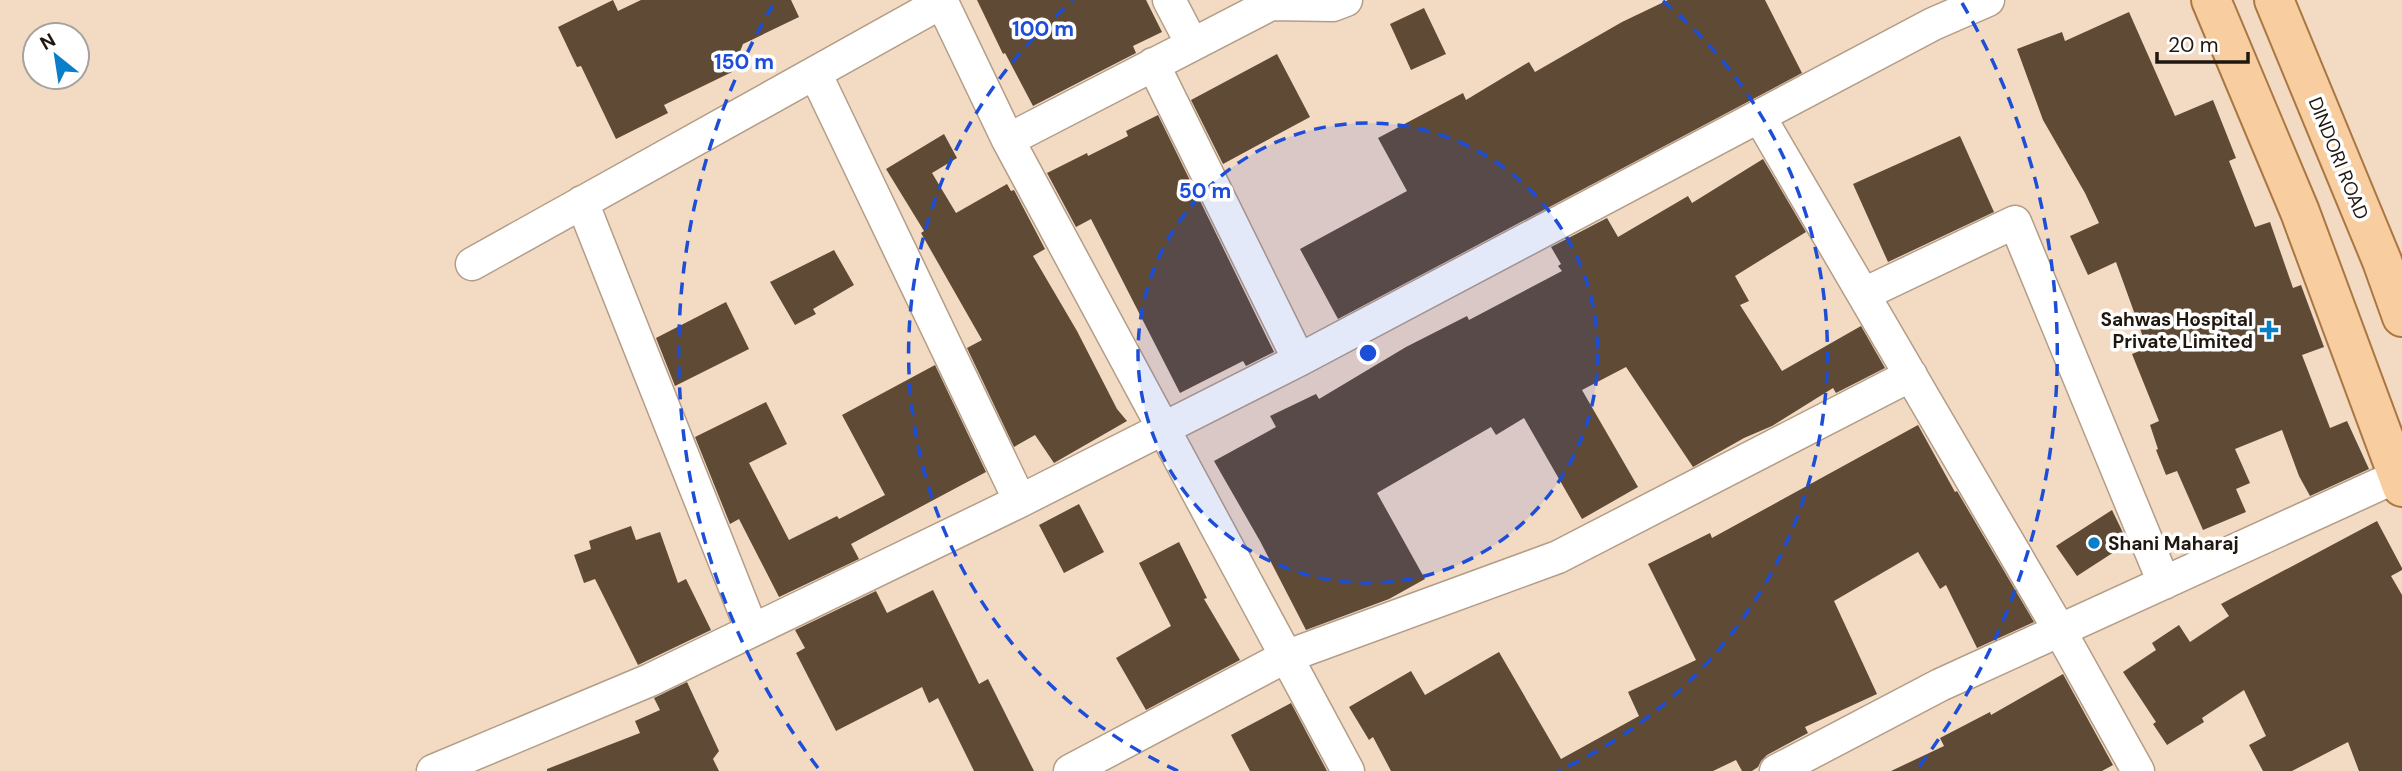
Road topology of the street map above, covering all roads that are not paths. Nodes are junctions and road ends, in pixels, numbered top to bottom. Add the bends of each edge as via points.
1 (1169, 0) edge
2 (1346, 0) edge
3 (1988, 0) edge
4 (2211, 0) edge
5 (2274, 0) edge
6 (942, 1) edge
7 (1192, 44) junction
8 (1153, 64) junction
9 (815, 73) junction
10 (1759, 116) junction
11 (1008, 139) junction
12 (582, 202) junction
13 (2392, 257) edge
14 (472, 264) dead end
15 (1864, 295) junction
16 (2402, 317) edge
17 (1299, 360) junction
18 (1911, 375) junction
19 (1164, 428) junction
20 (2400, 479) edge
21 (1020, 501) junction
22 (2165, 583) junction
23 (752, 630) junction
24 (2060, 631) junction
25 (1285, 657) junction
26 (433, 771) edge
27 (1070, 771) edge
28 (1348, 771) edge
29 (1776, 771) edge
30 (2138, 771) edge

1 - 7 street
2 - 7 street via 1333,5 1271,4
3 - 10 street
4 - 20 main road via 2300,212
5 - 13 main road, DINDORI ROAD
6 - 9 street
6 - 11 street
7 - 8 street
8 - 11 street
8 - 17 street
9 - 12 street
9 - 21 street
10 - 15 street
10 - 17 street
11 - 19 street
12 - 14 street
12 - 23 street
13 - 16 main road, DINDORI ROAD
15 - 18 street
15 - 22 street via 2015,222
17 - 19 street
18 - 24 street
18 - 25 street via 1559,557
19 - 21 street
19 - 25 street
20 - 22 street
21 - 23 street
22 - 24 street
23 - 26 street via 650,680
24 - 29 street via 1940,685
24 - 30 street
25 - 27 street
25 - 28 street

